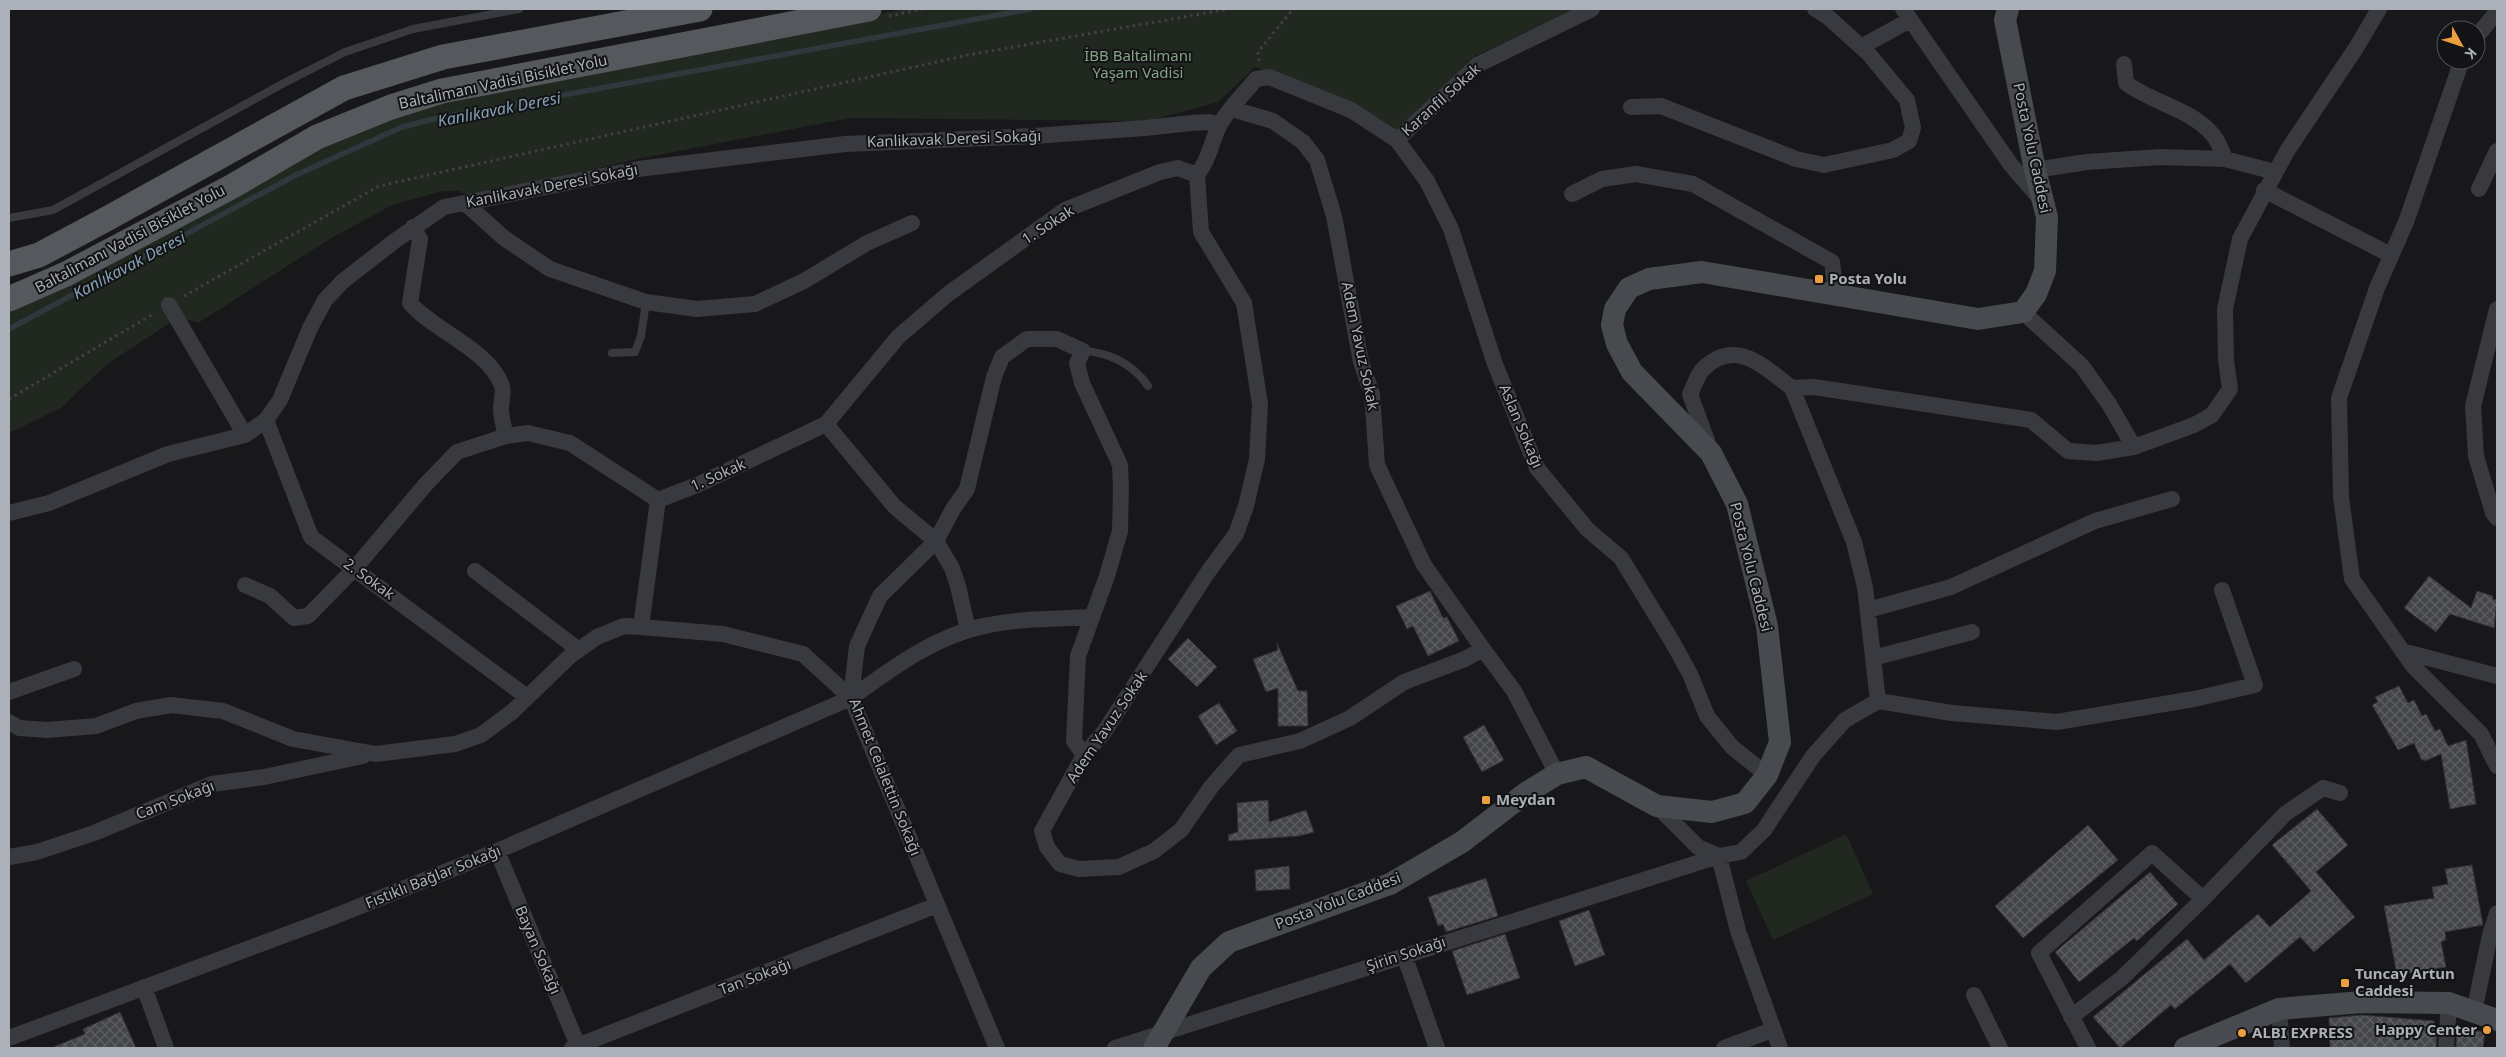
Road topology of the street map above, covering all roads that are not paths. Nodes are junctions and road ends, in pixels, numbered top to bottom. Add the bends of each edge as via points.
1 (518, 9) edge
2 (700, 9) edge
3 (1592, 9) edge
4 (1815, 9) edge
5 (2008, 9) edge
6 (2379, 9) edge
7 (2497, 12) edge
8 (877, 13) edge
9 (1906, 14) edge
10 (2486, 25) edge
11 (1861, 47) junction
12 (2124, 64) dead end
13 (2459, 70) edge
14 (1631, 107) dead end
15 (1232, 109) junction
16 (1220, 125) junction
17 (1397, 140) junction
18 (2497, 151) edge
19 (2226, 160) junction
20 (2035, 170) junction
21 (2275, 172) junction
22 (1196, 175) junction
23 (2479, 189) dead end
24 (2264, 190) junction
25 (1572, 194) dead end
26 (465, 203) junction
27 (2044, 204) junction
28 (9, 218) edge
29 (912, 222) dead end
30 (413, 227) junction
31 (2391, 255) junction
32 (9, 264) edge
33 (1836, 294) junction
34 (9, 299) edge
35 (646, 302) junction
36 (169, 305) dead end
37 (2497, 309) edge
38 (2023, 312) junction
39 (1083, 352) junction
40 (612, 353) dead end
41 (1148, 386) dead end
42 (1792, 388) junction
43 (266, 420) junction
44 (826, 424) junction
45 (245, 436) junction
46 (506, 436) junction
47 (2134, 447) junction
48 (1711, 453) junction
49 (2172, 499) dead end
50 (658, 500) junction
51 (9, 513) edge
52 (2497, 518) edge
53 (936, 541) junction
54 (355, 568) junction
55 (475, 571) dead end
56 (245, 585) dead end
57 (2222, 590) dead end
58 (1868, 610) junction
59 (1092, 618) junction
60 (640, 627) junction
61 (968, 630) junction
62 (1972, 632) dead end
63 (1483, 649) junction
64 (579, 650) junction
65 (2402, 651) junction
66 (1873, 658) junction
67 (74, 669) dead end
68 (2497, 676) edge
69 (9, 692) edge
70 (527, 697) junction
71 (851, 698) junction
72 (1878, 701) junction
73 (9, 722) edge
74 (376, 754) junction
75 (1084, 755) junction
76 (2497, 766) edge
77 (1557, 774) junction
78 (1767, 775) junction
79 (2340, 794) dead end
80 (1657, 806) junction
81 (497, 851) junction
82 (9, 856) edge
83 (1719, 856) junction
84 (2203, 899) junction
85 (937, 905) junction
86 (2497, 913) edge
87 (1404, 954) junction
88 (144, 987) junction
89 (1974, 995) dead end
90 (2449, 1003) junction
91 (2279, 1009) junction
92 (2474, 1012) junction
93 (2071, 1017) junction
94 (2497, 1020) edge
95 (1772, 1030) junction
96 (9, 1038) edge
97 (1159, 1040) edge
98 (166, 1048) edge
99 (576, 1048) edge
100 (997, 1048) edge
101 (1115, 1048) edge
102 (1437, 1048) edge
103 (1724, 1048) edge
104 (1780, 1048) edge
105 (2000, 1048) edge
106 (2088, 1048) edge
107 (2185, 1048) edge
108 (2282, 1048) edge
109 (2446, 1048) edge

1 - 28 lane via 413,30 345,52 53,210
2 - 32 main road via 443,57 344,88 93,226 39,254
3 - 17 street, Karanfil Sokak via 1477,65
4 - 11 street
5 - 20 street, Posta Yolu Caddesi via 2005,20
6 - 21 street
7 - 10 street
8 - 34 main road via 442,91 391,107 317,138 74,270
9 - 11 street
9 - 27 street via 2011,165
11 - 14 street via 1907,100 1912,128 1909,141 1893,150 1824,166 1796,159 1661,106
12 - 19 street via 2126,83 2181,112 2214,135
13 - 31 street via 2406,222
15 - 16 street
15 - 17 street via 1256,79 1268,77 1351,110
15 - 63 street, Adem Yavuz Sokak via 1273,121 1303,142 1317,160 1334,216 1360,362 1372,394 1376,465 1424,565
16 - 22 street via 1206,164
16 - 26 street, Kanlikavak Deresi Sokağı via 1209,122 1034,136 845,144 638,169
17 - 78 street, Aslan Sokağı via 1427,182 1451,229 1495,364 1537,468 1587,529 1621,558 1690,674 1706,716 1732,747
18 - 23 street
19 - 20 street via 2160,157 2087,162
19 - 21 street
20 - 27 street, Posta Yolu Caddesi
21 - 24 street
22 - 44 street, 1. Sokak via 1178,168 1160,172 1065,210 948,294 898,337
22 - 75 street, Adem Yavuz Sokak via 1201,232 1244,303 1260,404 1257,459 1236,534 1104,732
24 - 31 street
24 - 47 street via 2240,239 2226,309 2226,360 2230,388 2212,415
25 - 33 street via 1602,179 1636,174 1694,184 1832,262
26 - 30 street, Kanlikavak Deresi Sokağı via 444,208
26 - 35 street via 504,238 550,269
27 - 38 street, Posta Yolu Caddesi via 2047,217 2045,271 2036,294
29 - 35 street via 755,304 697,309
30 - 43 street, Kanlikavak Deresi Sokağı via 343,281 325,300 280,400
30 - 46 street via 420,239 410,303 420,315 490,366 502,387 501,411
31 - 65 street via 2376,288 2340,398 2341,497 2352,579
33 - 38 street, Posta Yolu Caddesi via 1978,319
33 - 48 street, Posta Yolu Caddesi via 1702,272 1649,280 1629,288 1616,309 1612,325 1617,344 1632,372
35 - 40 lane via 635,352
36 - 45 street
37 - 52 street via 2473,406 2476,456
38 - 47 street via 2082,366
39 - 41 lane via 1099,352 1123,361
39 - 53 street, Ahmet Celalettin Sokağı via 1057,339 1028,339 1002,357 994,377 967,490 952,509
39 - 59 street via 1077,363 1082,383 1120,465 1122,488 1120,531
42 - 47 street via 1814,387 2031,420 2068,451 2096,453
42 - 48 street via 1748,356 1726,355 1702,370 1690,394
42 - 58 street via 1854,542
43 - 45 street, Kanlikavak Deresi Sokağı
43 - 54 street, 2. Sokak via 311,537
44 - 50 street, 1. Sokak
44 - 53 street via 895,507
45 - 51 street, Kanlikavak Deresi Sokağı via 168,454 48,504
46 - 50 street via 528,433 570,443
46 - 54 street via 457,452
48 - 78 street, Posta Yolu Caddesi via 1736,504 1767,626 1780,742
49 - 58 street via 2095,521 1951,586
50 - 60 street
53 - 61 street via 952,568
53 - 71 street, Ahmet Celalettin Sokağı via 880,596 857,646
54 - 56 street via 308,616 294,618 270,596
54 - 70 street, 2. Sokak
55 - 64 street
57 - 72 street via 2255,685 2194,699 2057,722 1952,713
58 - 66 street
59 - 61 street, Fıstıklı Bağlar Sokağı via 1018,622
59 - 75 street via 1078,656 1074,700 1074,741
60 - 64 street via 624,626 597,637
60 - 71 street via 723,634 803,654
61 - 71 street, Fıstıklı Bağlar Sokağı via 893,668
62 - 66 street
63 - 75 street, Adem Yavuz Sokak via 1404,682 1350,718 1300,741 1239,755 1211,787 1181,830 1154,851 1119,867 1079,869 1060,864 1047,847 1042,831
63 - 77 street via 1514,692
64 - 70 street
65 - 68 street
65 - 76 street via 2482,734
66 - 72 street
67 - 69 street
70 - 74 street via 482,735 455,744
71 - 81 street, Fıstıklı Bağlar Sokağı
71 - 85 street, Ahmet Celalettin Sokağı
72 - 83 street, Şirin Sokağı via 1845,720 1819,748 1764,830 1741,852
73 - 74 street via 19,728 47,730 96,726 136,711 171,705 223,711 293,739
74 - 82 street, Cam Sokağı via 212,784 94,833 37,852
77 - 80 street, Posta Yolu Caddesi via 1586,766
77 - 97 street, Posta Yolu Caddesi via 1526,793 1462,842 1390,884 1230,942 1201,968
78 - 80 street, Posta Yolu Caddesi via 1745,803 1712,812
79 - 84 street via 2323,788 2285,814
80 - 83 street via 1698,847
81 - 88 street, Fıstıklı Bağlar Sokağı via 333,917
81 - 99 street, Bayan Sokağı
83 - 87 street, Şirin Sokağı
83 - 95 street via 1738,931
84 - 93 street via 2122,978
84 - 93 street via 2152,853 2039,954
85 - 99 street, Tan Sokağı
85 - 100 street, Ahmet Celalettin Sokağı
86 - 92 street
87 - 97 street, Şirin Sokağı
87 - 102 street
88 - 96 street, Fıstıklı Bağlar Sokağı
88 - 98 street
89 - 105 street
90 - 91 street via 2362,1002
90 - 92 street
90 - 109 street
91 - 107 street
91 - 108 street
92 - 94 street
93 - 106 street
95 - 103 street
95 - 104 street
97 - 101 street, Şirin Sokağı

